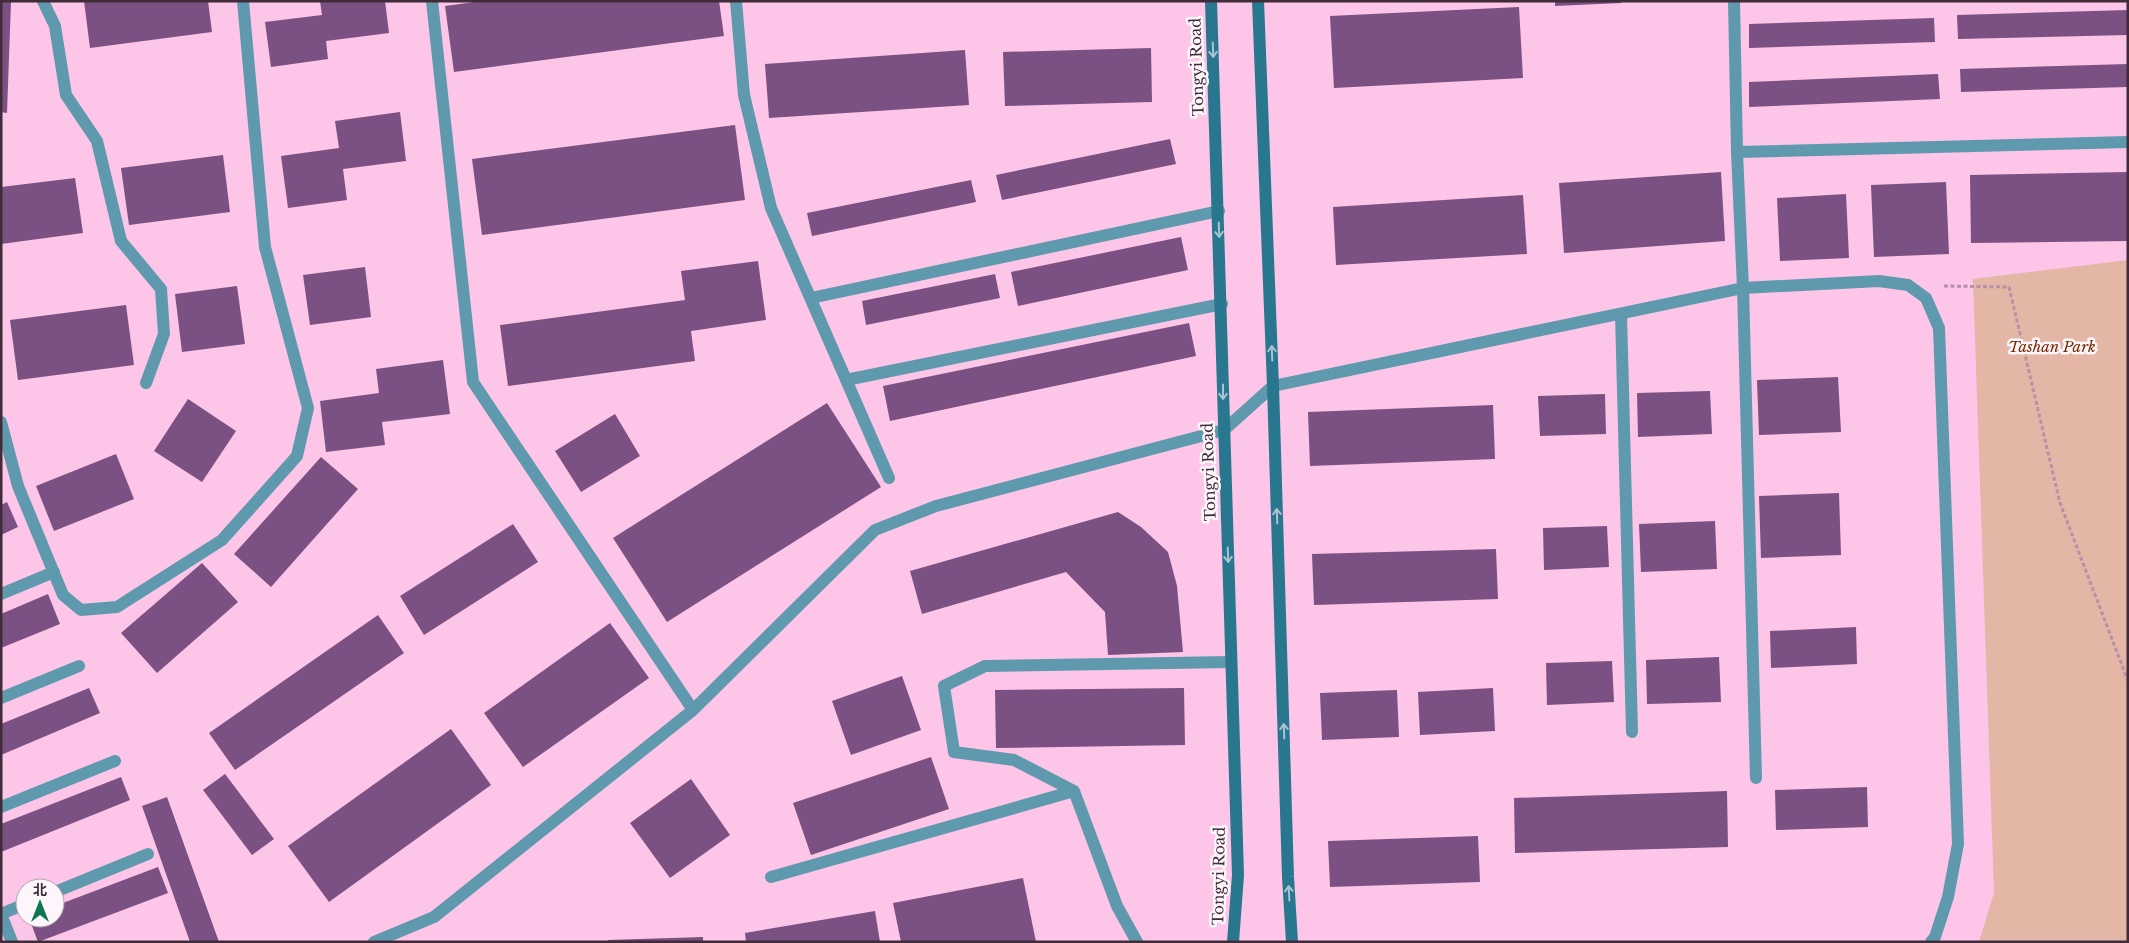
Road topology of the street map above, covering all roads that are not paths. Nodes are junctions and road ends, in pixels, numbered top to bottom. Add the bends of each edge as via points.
1 (43, 1) edge
2 (243, 1) edge
3 (432, 1) edge
4 (736, 1) edge
5 (1211, 1) edge
6 (1258, 1) edge
7 (1734, 1) edge
8 (2128, 142) edge
9 (1737, 152) junction
10 (1219, 211) junction
11 (1744, 288) junction
12 (811, 298) junction
13 (1222, 304) junction
14 (1621, 314) junction
15 (846, 380) junction
16 (146, 383) dead end
17 (1273, 386) junction
18 (1, 422) edge
19 (1224, 430) junction
20 (889, 478) dead end
21 (54, 572) junction
22 (1, 594) edge
23 (1231, 662) junction
24 (78, 666) dead end
25 (1, 698) edge
26 (693, 710) junction
27 (1632, 732) dead end
28 (115, 761) dead end
29 (1756, 778) dead end
30 (1074, 792) junction
31 (1, 807) edge
32 (148, 854) dead end
33 (771, 877) dead end
34 (65, 888) edge
35 (15, 908) edge
36 (1, 914) edge
37 (12, 942) edge
38 (374, 942) edge
39 (1137, 942) edge
40 (1233, 942) edge
41 (1292, 942) edge
42 (1930, 942) edge

1 - 16 street via 55,26 66,95 97,141 121,241 161,289 164,334
2 - 21 street via 265,247 308,408 298,456 222,540 117,607 82,610 63,595
3 - 26 street via 473,382
4 - 12 street via 744,95 769,199
5 -> 10 main road, Tongyi Road
17 -> 6 main road
7 - 9 street
8 - 9 street
9 - 11 street
10 - 12 street
10 -> 13 main road, Tongyi Road
11 - 14 street
11 - 29 street
11 - 42 street via 1879,282 1908,285 1926,298 1939,328 1958,844 1948,897
12 - 15 street
13 - 15 street
13 -> 19 main road, Tongyi Road
14 - 17 street
14 - 27 street
15 - 20 street
17 - 19 street
41 -> 17 main road
18 - 21 street via 18,486
19 -> 23 main road, Tongyi Road
19 - 26 street via 936,506 875,530
21 - 22 street
23 - 30 street via 984,666 944,686 954,752 1014,760
23 - 40 main road, Tongyi Road via 1238,875
24 - 25 street
26 - 38 street via 434,917
28 - 31 street
30 - 33 street
30 - 39 street via 1117,906
32 - 34 street
35 - 36 street
36 - 37 street

